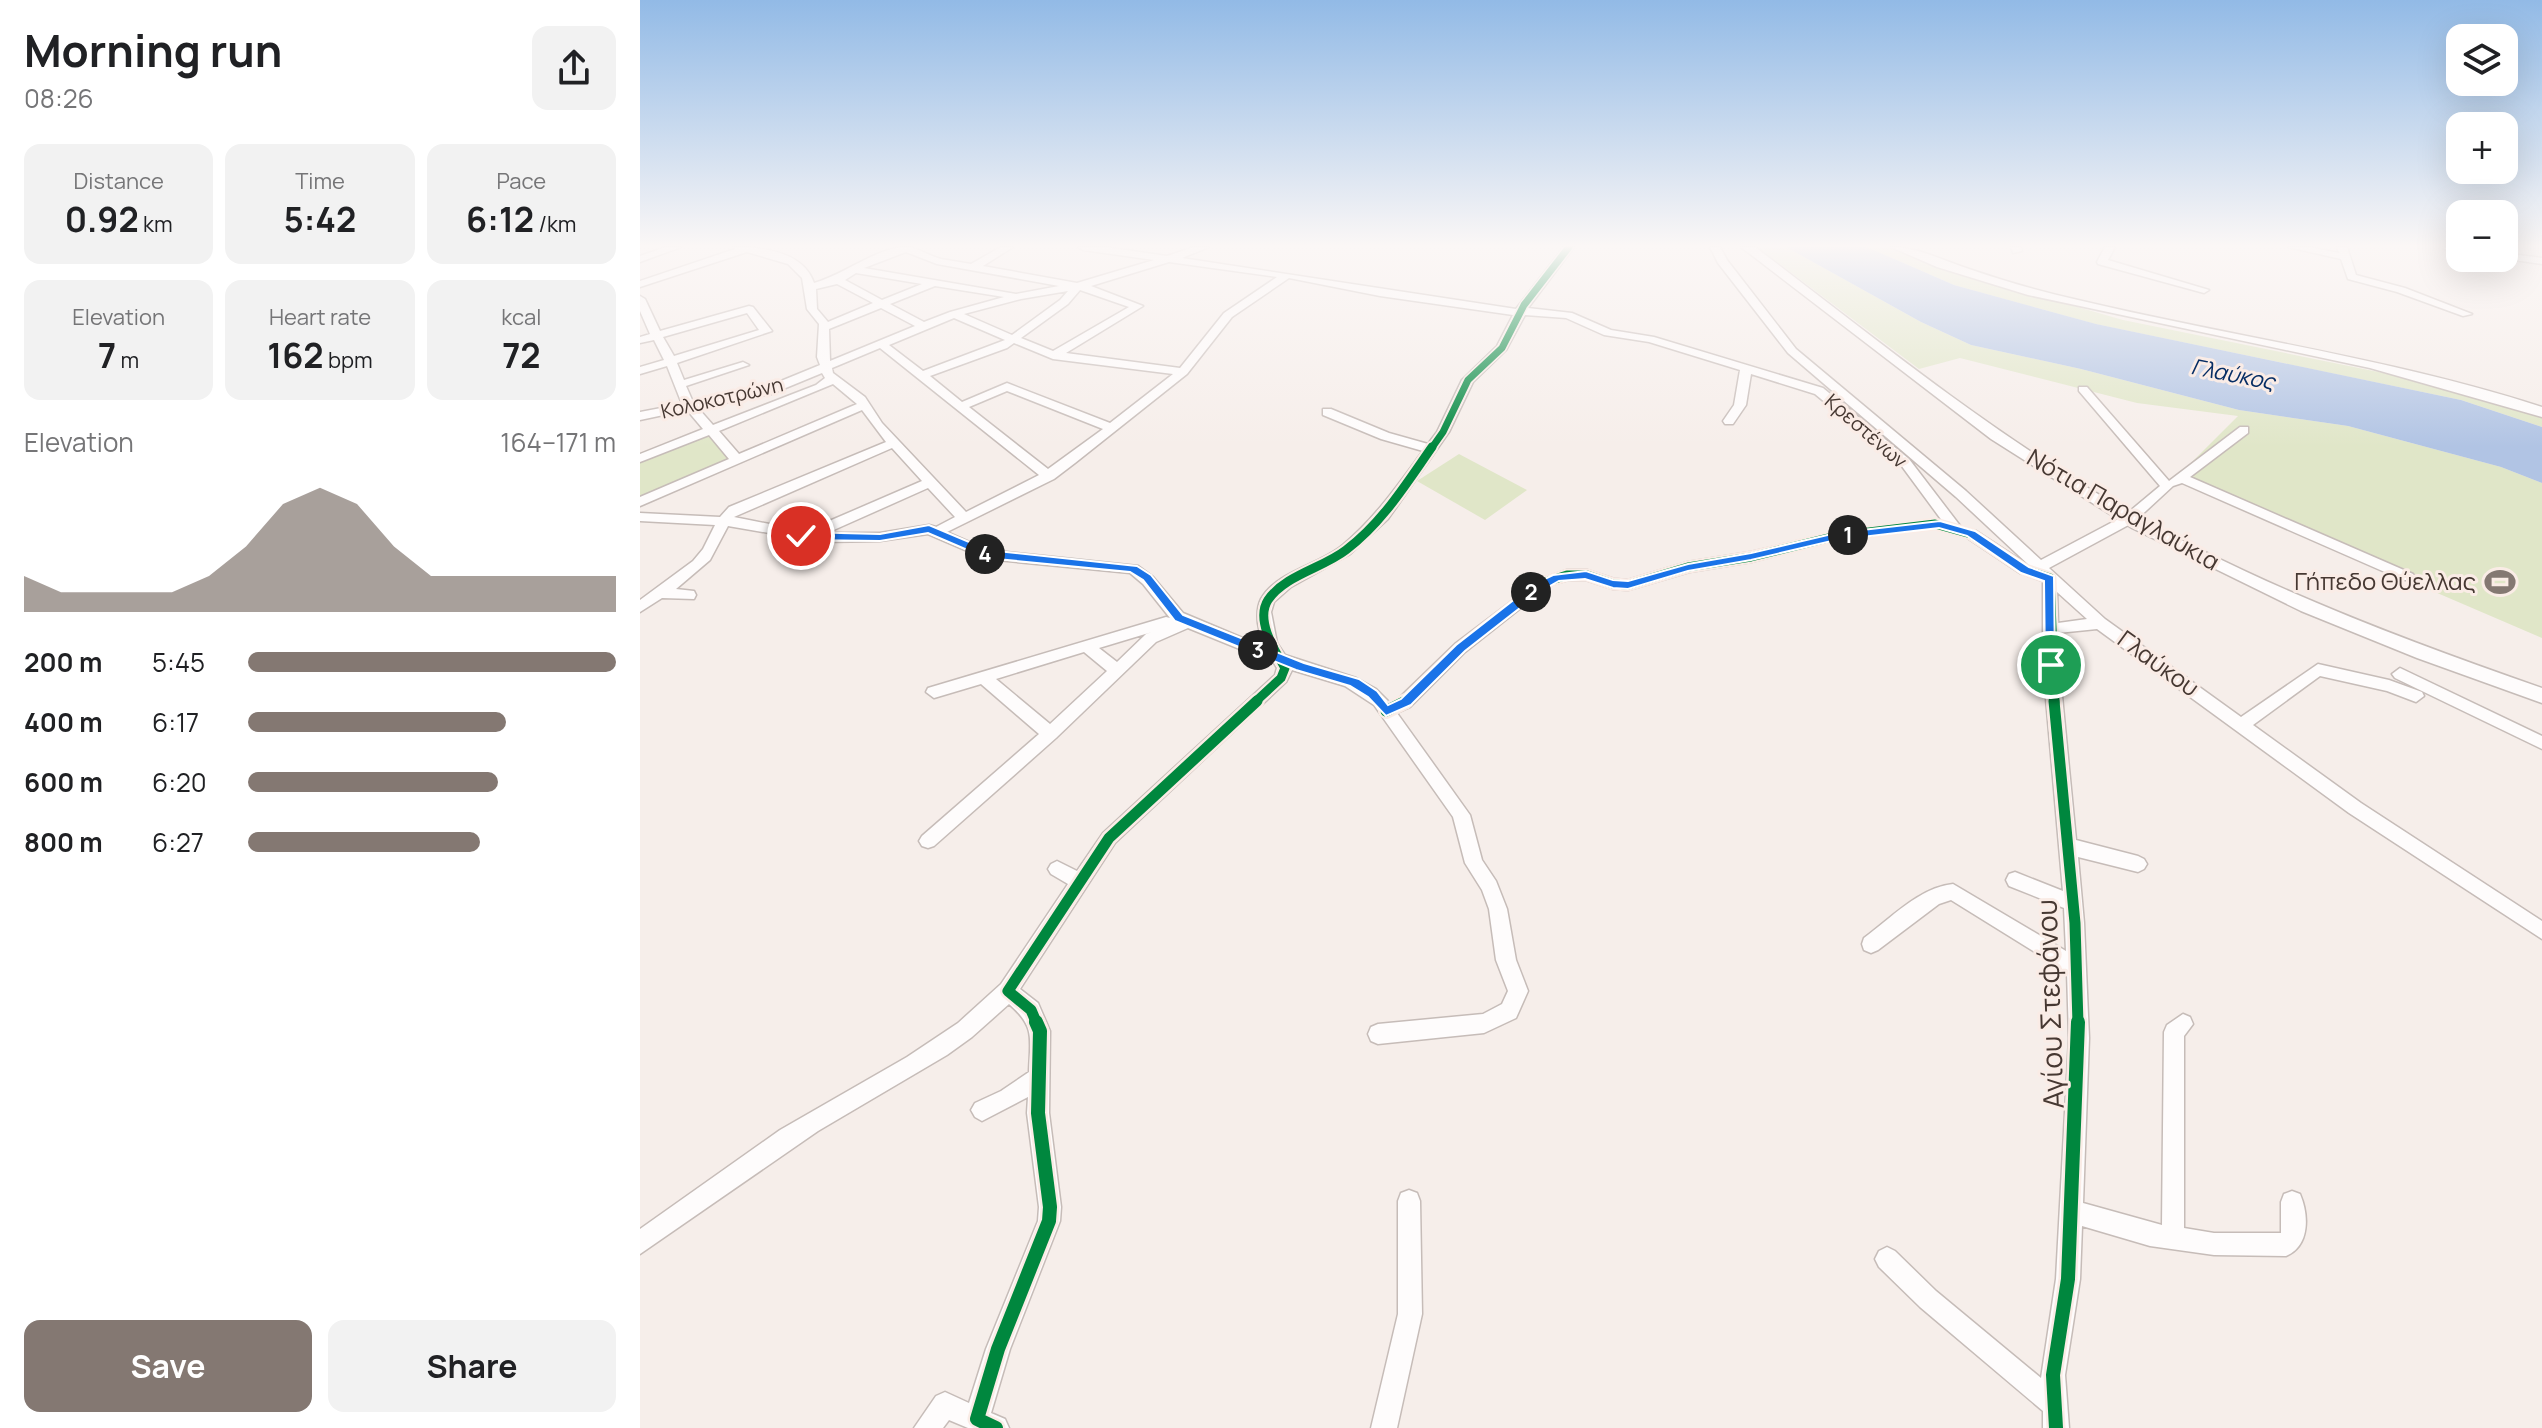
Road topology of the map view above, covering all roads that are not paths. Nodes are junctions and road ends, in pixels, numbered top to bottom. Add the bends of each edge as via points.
1 (647, 314) edge
2 (733, 314) edge
3 (753, 314) edge
4 (815, 314) edge
5 (858, 314) edge
6 (900, 314) edge
7 (954, 314) joint
8 (1048, 314) edge
9 (1125, 314) edge
10 (1230, 314) edge
11 (1519, 314) edge
12 (1563, 314) edge
13 (1763, 314) edge
14 (1836, 314) edge
15 (2116, 314) edge
16 (824, 327) junction
17 (924, 327) junction
18 (657, 335) junction
19 (640, 340) edge
20 (1011, 341) junction
21 (883, 345) junction
22 (1053, 356) junction
23 (671, 362) junction
24 (743, 365) dead end
25 (825, 367) junction
26 (1746, 368) junction
27 (640, 371) edge
28 (1183, 372) junction
29 (920, 376) junction
30 (834, 378) junction
31 (679, 385) junction
32 (2083, 389) dead end
33 (864, 405) junction
34 (962, 406) junction
35 (690, 408) junction
36 (1327, 412) dead end
37 (2542, 412) edge
38 (640, 416) edge
39 (1729, 421) dead end
40 (1113, 429) junction
41 (711, 430) junction
42 (2244, 430) dead end
43 (894, 443) junction
44 (1431, 449) junction
45 (640, 458) edge
46 (737, 460) junction
47 (1049, 476) junction
48 (2181, 478) junction
49 (930, 482) junction
50 (2167, 485) junction
51 (640, 502) edge
52 (640, 517) edge
53 (964, 518) junction
54 (2129, 519) junction
55 (724, 521) junction
56 (1955, 528) junction
57 (938, 531) junction
58 (811, 537) junction
59 (2045, 573) junction
60 (2408, 577) dead end
61 (659, 593) junction
62 (689, 595) dead end
63 (640, 607) edge
64 (1184, 620) junction
65 (2100, 623) junction
66 (2051, 629) junction
67 (1086, 646) junction
68 (1278, 658) junction
69 (1117, 670) junction
70 (2400, 674) dead end
71 (984, 677) junction
72 (934, 692) dead end
73 (2416, 696) dead end
74 (2542, 696) edge
75 (1386, 711) junction
76 (2241, 725) junction
77 (1050, 734) junction
78 (2542, 743) edge
79 (928, 841) dead end
80 (2068, 845) junction
81 (2138, 864) dead end
82 (1057, 869) dead end
83 (1078, 880) junction
84 (2015, 880) dead end
85 (2073, 903) junction
86 (2542, 931) edge
87 (1871, 944) dead end
88 (2077, 968) junction
89 (1008, 991) junction
90 (2183, 1024) dead end
91 (1378, 1034) dead end
92 (1039, 1077) junction
93 (982, 1110) dead end
94 (1409, 1201) dead end
95 (2292, 1202) dead end
96 (2071, 1211) junction
97 (2169, 1236) junction
98 (640, 1243) edge
99 (1887, 1259) dead end
100 (2054, 1416) edge
101 (987, 1424) edge
102 (927, 1428) edge
103 (1384, 1428) edge

1 - 18 street
2 - 18 street
3 - 23 street via 766,331
4 - 16 street
5 - 16 street
6 - 17 street
7 - 17 street, Κολοκοτρώνη
7 - 20 street
8 - 20 street
9 - 22 street
10 - 28 street
11 - 44 street via 1502,348 1468,380
12 - 26 street, Κρεστένων via 1608,333 1650,339
13 - 59 street, Γλαύκου via 1792,351
14 - 54 main road, Νότια Παραγλαύκια via 2011,445
15 - 37 main road via 2385,367
16 - 25 street
17 - 21 street, Κολοκοτρώνη
18 - 19 street
18 - 23 street
20 - 22 street
20 - 29 street
21 - 25 street, Κολοκοτρώνη
21 - 29 street
22 - 28 street
23 - 27 street
23 - 31 street
24 - 31 street
25 - 30 street
25 - 35 street, Κολοκοτρώνη via 767,391
26 - 39 street via 1740,405
26 - 56 street, Κρεστένων via 1811,387 1832,400 1905,462
28 - 40 street
29 - 34 street
30 - 33 street
30 - 41 street
31 - 35 street
32 - 50 street
33 - 43 street
33 - 46 street
34 - 40 street via 1007,387
34 - 47 street
35 - 38 street, Κολοκοτρώνη
35 - 41 street
36 - 44 street
40 - 47 street
41 - 45 street
41 - 46 street
42 - 48 street
43 - 49 street
43 - 55 street via 746,504
44 - 68 street via 1372,527 1268,600 1264,614
46 - 51 street
47 - 53 street
48 - 50 street
48 - 60 street
49 - 53 street
49 - 58 street
50 - 54 street
52 - 55 street
53 - 57 street
54 - 59 street
54 - 74 main road, Νότια Παραγλαύκια via 2303,604
55 - 58 street
55 - 61 street via 706,555
56 - 59 street via 2031,573
56 - 75 street via 1935,524 1836,536 1628,585 1586,575 1557,578 1460,648 1406,702
57 - 58 street
57 - 64 street via 986,554 1133,569 1147,577
59 - 65 street, Γλαύκου
59 - 66 street, Αγίου Στεφάνου
61 - 62 street
61 - 63 street
64 - 67 street
64 - 68 street
64 - 69 street via 1153,636
65 - 66 street
65 - 76 street, Γλαύκου
66 - 80 street, Αγίου Στεφάνου
67 - 69 street
67 - 71 street
68 - 75 street via 1354,683 1373,694
68 - 83 street via 1285,668 1278,681 1114,832
69 - 77 street
70 - 78 street
71 - 72 street
71 - 77 street
73 - 76 street via 2318,670
75 - 91 street via 1461,815 1474,863 1495,900 1507,964 1518,991 1509,1011 1484,1023
76 - 86 street, Γλαύκου via 2355,808
77 - 79 street
80 - 81 street
80 - 85 street, Αγίου Στεφάνου
82 - 83 street
83 - 89 street
84 - 85 street
85 - 88 street, Αγίου Στεφάνου
87 - 88 street via 1932,898 1953,892
88 - 96 street, Αγίου Στεφάνου via 2079,1071
89 - 92 street via 1026,1004 1038,1023
89 - 98 street via 954,1036 788,1137
90 - 97 street via 2174,1032
92 - 93 street
92 - 101 street via 1049,1221 998,1349
94 - 103 street via 1410,1314
95 - 97 street via 2294,1236 2286,1245 2214,1244
96 - 97 street
96 - 100 street, Αγίου Στεφάνου via 2068,1279 2053,1375
99 - 100 street
101 - 102 street via 945,1405

